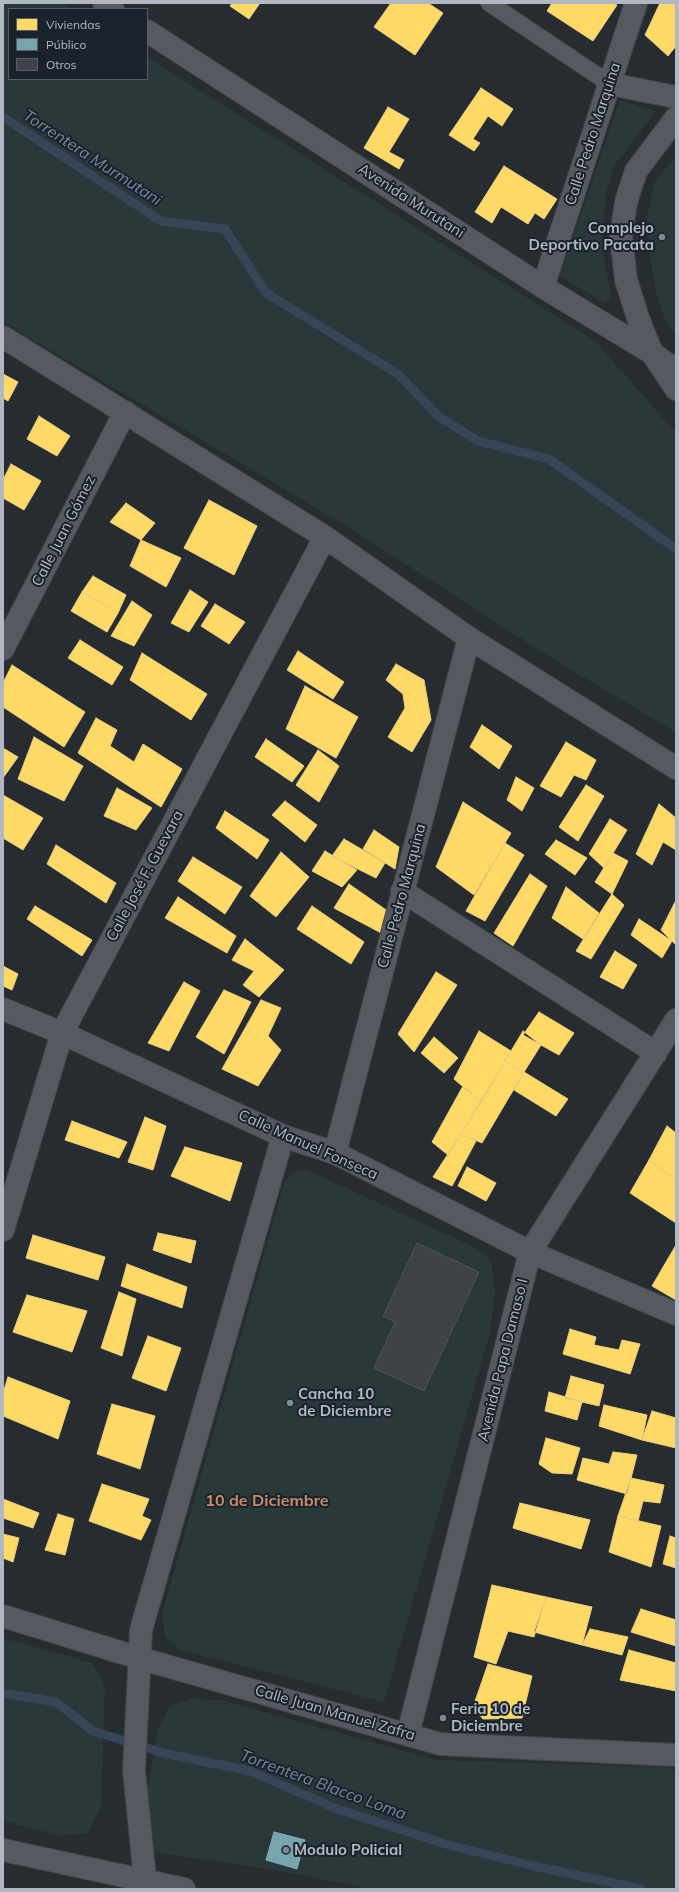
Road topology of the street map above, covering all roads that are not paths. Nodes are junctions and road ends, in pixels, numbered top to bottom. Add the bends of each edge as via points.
1 (489, 3) edge
2 (636, 3) edge
3 (148, 32) edge
4 (610, 84) junction
5 (676, 97) edge
6 (676, 118) edge
7 (544, 287) junction
8 (3, 337) edge
9 (652, 354) junction
10 (676, 370) edge
11 (676, 390) edge
12 (125, 412) junction
13 (325, 537) junction
14 (469, 638) junction
15 (5, 639) edge
16 (676, 768) edge
17 (402, 891) junction
18 (3, 1009) edge
19 (676, 1020) edge
20 (62, 1033) junction
21 (656, 1053) junction
22 (283, 1136) junction
23 (335, 1153) junction
24 (3, 1230) edge
25 (530, 1252) junction
26 (676, 1314) edge
27 (3, 1616) edge
28 (140, 1658) junction
29 (408, 1734) junction
30 (676, 1754) edge
31 (3, 1850) edge
32 (146, 1885) edge
33 (184, 1889) edge

1 - 4 lane
2 - 4 street, Calle Pedro Marquina
3 - 7 street, Avenida Murutani
4 - 5 street
4 - 7 street, Calle Pedro Marquina
6 - 9 street via 636,171 626,202 622,236 626,280
7 - 9 street, Avenida Murutani
8 - 12 street
9 - 10 street, Avenida Murutani
9 - 11 street
12 - 13 street
12 - 15 street, Calle Juan Gómez
13 - 14 street
13 - 20 street, Calle José F. Guevara
14 - 16 street
14 - 17 street, Calle Pedro Marquina
17 - 21 street
17 - 23 street, Calle Pedro Marquina
18 - 20 street, Calle Manuel Fonseca
19 - 21 street, Avenida Papa Damaso I
20 - 22 street, Calle Manuel Fonseca
20 - 24 street, Calle José F. Guevara
21 - 25 street, Avenida Papa Damaso I
22 - 23 street, Calle Manuel Fonseca
22 - 28 street via 141,1630
23 - 25 street, Calle Manuel Fonseca
25 - 26 street, Calle Manuel Fonseca
25 - 29 street, Avenida Papa Damaso I
27 - 28 street, Calle Juan Manuel Zafra
28 - 29 street, Calle Juan Manuel Zafra
28 - 32 street via 134,1771
29 - 30 street, Calle Juan Manuel Zafra via 440,1744
31 - 32 street
32 - 33 street

